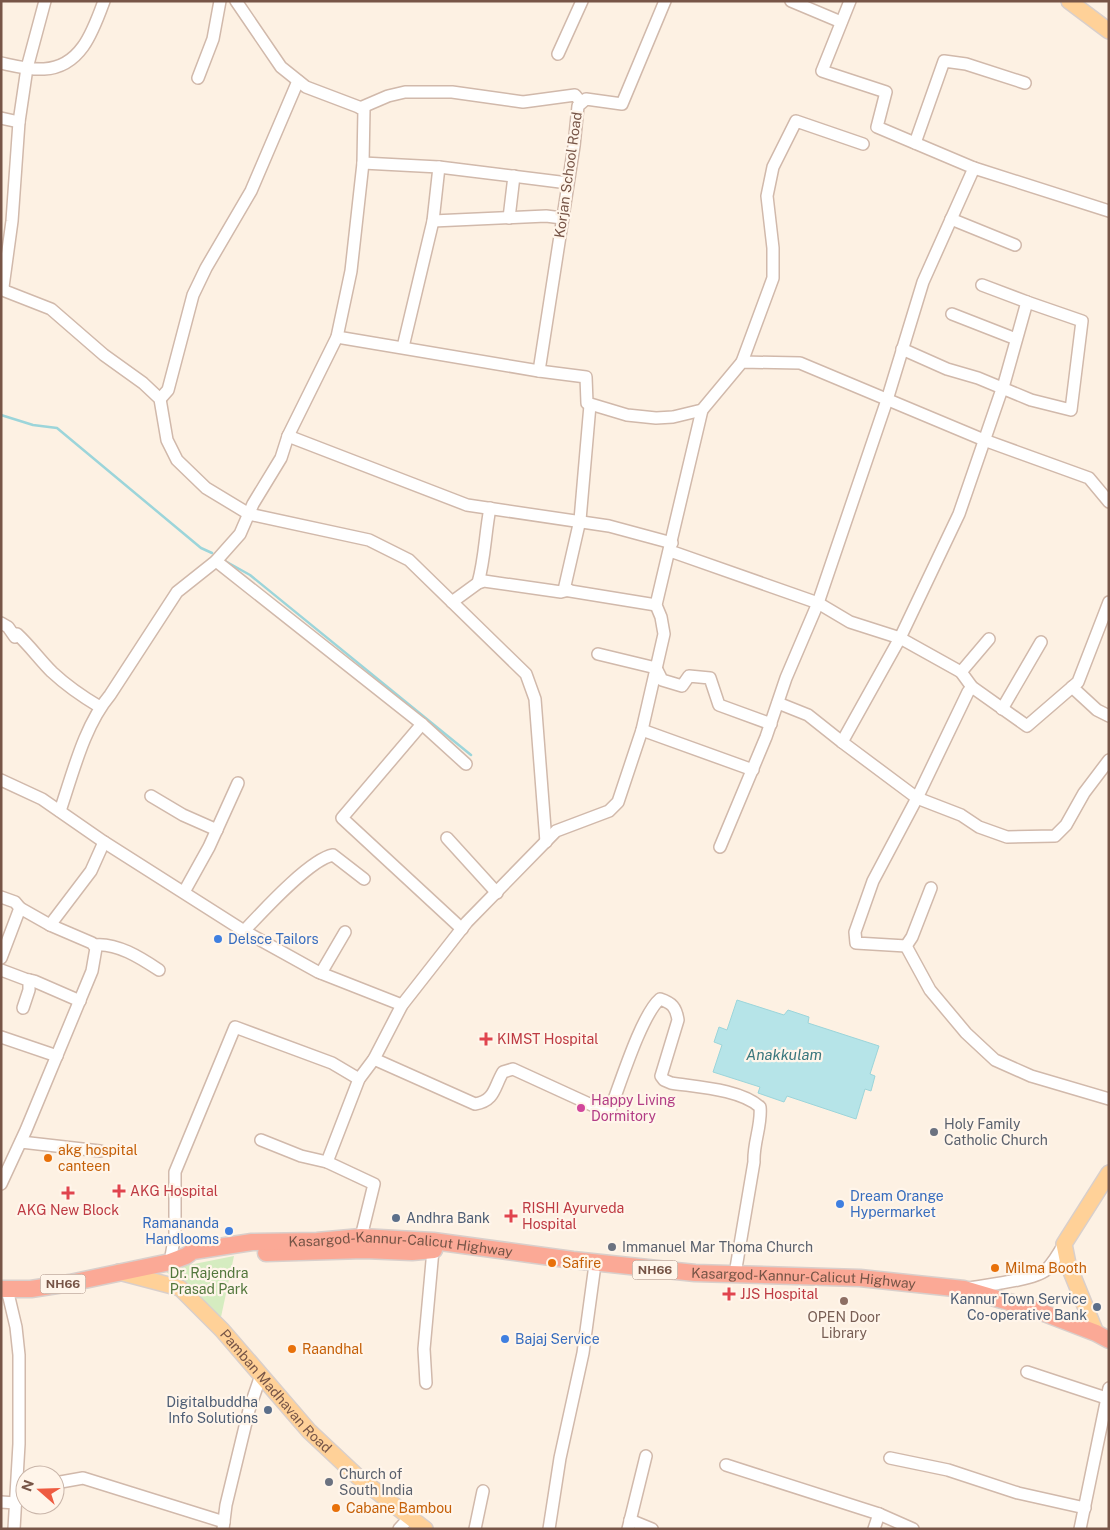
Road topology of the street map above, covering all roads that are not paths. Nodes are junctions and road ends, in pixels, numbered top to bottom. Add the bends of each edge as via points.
1 (45, 1) edge
2 (104, 1) edge
3 (220, 1) edge
4 (236, 1) edge
5 (582, 1) edge
6 (665, 1) edge
7 (791, 1) edge
8 (850, 1) edge
9 (1068, 1) edge
10 (841, 22) junction
11 (1109, 31) edge
12 (558, 54) dead end
13 (1, 63) edge
14 (27, 68) junction
15 (198, 78) dead end
16 (298, 81) junction
17 (1025, 84) dead end
18 (580, 101) dead end
19 (360, 108) junction
20 (1, 118) edge
21 (19, 122) junction
22 (914, 143) junction
23 (863, 144) dead end
24 (363, 163) junction
25 (439, 167) junction
26 (974, 168) junction
27 (514, 176) junction
28 (568, 184) junction
29 (1109, 211) edge
30 (508, 218) junction
31 (562, 218) junction
32 (951, 219) junction
33 (433, 220) junction
34 (1015, 246) dead end
35 (5, 259) edge
36 (982, 285) dead end
37 (1026, 302) junction
38 (952, 314) dead end
39 (337, 337) junction
40 (1016, 339) junction
41 (402, 347) junction
42 (902, 349) junction
43 (742, 362) junction
44 (539, 372) junction
45 (1002, 389) junction
46 (160, 399) junction
47 (887, 400) junction
48 (590, 405) junction
49 (702, 410) junction
50 (288, 436) junction
51 (984, 440) junction
52 (1109, 502) edge
53 (490, 508) junction
54 (249, 514) junction
55 (580, 520) junction
56 (671, 547) junction
57 (216, 561) junction
58 (478, 583) junction
59 (569, 590) junction
60 (452, 602) junction
61 (1109, 602) edge
62 (818, 603) junction
63 (656, 605) junction
64 (1, 623) edge
65 (900, 638) junction
66 (989, 639) dead end
67 (1041, 642) dead end
68 (598, 654) dead end
69 (656, 668) junction
70 (962, 672) junction
71 (972, 687) junction
72 (1072, 687) junction
73 (778, 703) junction
74 (100, 707) junction
75 (1002, 709) junction
76 (1109, 716) edge
77 (422, 724) junction
78 (771, 724) junction
79 (642, 730) junction
80 (842, 742) junction
81 (1109, 760) edge
82 (466, 764) dead end
83 (753, 770) junction
84 (1, 780) edge
85 (238, 783) dead end
86 (151, 796) dead end
87 (917, 798) junction
88 (60, 811) junction
89 (217, 830) junction
90 (448, 838) dead end
91 (104, 842) junction
92 (546, 842) junction
93 (720, 847) dead end
94 (364, 879) dead end
95 (931, 888) dead end
96 (184, 892) junction
97 (497, 893) junction
98 (1, 897) edge
99 (20, 908) junction
100 (50, 925) junction
101 (462, 929) junction
102 (244, 931) junction
103 (346, 932) dead end
104 (94, 945) junction
105 (906, 946) junction
106 (1, 958) edge
107 (1, 970) edge
108 (160, 970) dead end
109 (321, 973) junction
110 (29, 980) junction
111 (80, 1001) junction
112 (402, 1005) junction
113 (23, 1008) dead end
114 (1, 1037) edge
115 (57, 1056) junction
116 (374, 1059) junction
117 (359, 1079) junction
118 (1109, 1099) edge
119 (261, 1140) dead end
120 (21, 1142) junction
121 (100, 1151) dead end
122 (327, 1162) junction
123 (1109, 1172) edge
124 (1, 1184) edge
125 (360, 1237) junction
126 (1064, 1244) junction
127 (317, 1247) junction
128 (433, 1250) junction
129 (184, 1257) junction
130 (119, 1272) junction
131 (594, 1272) junction
132 (735, 1274) junction
133 (4, 1289) edge
134 (964, 1289) junction
135 (1106, 1342) edge
136 (1027, 1372) dead end
137 (261, 1376) junction
138 (426, 1382) dead end
139 (1107, 1393) edge
140 (646, 1456) dead end
141 (890, 1458) dead end
142 (20, 1465) edge
143 (726, 1465) dead end
144 (65, 1481) edge
145 (483, 1491) dead end
146 (1, 1502) edge
147 (15, 1503) edge
148 (1086, 1508) junction
149 (879, 1514) junction
150 (15, 1515) edge
151 (410, 1516) junction
152 (629, 1524) edge
153 (223, 1525) edge
154 (14, 1529) edge
155 (399, 1529) edge
156 (425, 1529) edge
157 (475, 1529) edge
158 (549, 1529) edge
159 (652, 1529) edge
160 (874, 1529) edge
161 (913, 1529) edge
162 (1080, 1529) edge

1 - 14 street
2 - 14 street via 81,50 63,65
3 - 15 street via 213,39
4 - 16 street via 281,67
5 - 12 street
6 - 28 street, Korjan School Road via 622,104 586,99 578,106
7 - 10 street
8 - 10 street
9 - 11 main road
10 - 22 street via 822,71 886,92 877,127
13 - 14 street
14 - 21 street
16 - 19 street
16 - 46 street via 252,191 192,295 168,390
17 - 22 street via 966,64 944,61
18 - 19 street via 575,95 523,102 452,92 405,92
19 - 24 street via 364,110
20 - 21 street
21 - 35 street via 12,221
22 - 26 street
23 - 43 street via 796,121 773,167 767,196 773,278
24 - 25 street
24 - 39 street via 351,271
25 - 27 street
25 - 33 street
26 - 29 street
26 - 32 street
27 - 28 street
27 - 30 street
28 - 31 street, Korjan School Road
30 - 31 street
30 - 33 street
31 - 44 street, Korjan School Road
32 - 34 street
32 - 42 street via 923,282
33 - 41 street
35 - 46 street via 5,291 51,309
36 - 37 street
37 - 40 street
37 - 45 street via 1082,321 1071,410
38 - 40 street
39 - 41 street
39 - 50 street
40 - 45 street
41 - 44 street
42 - 45 street
42 - 47 street
43 - 47 street via 800,363
43 - 49 street
44 - 48 street via 586,378 587,403
45 - 51 street
46 - 54 street via 167,440 177,460 206,488
47 - 51 street
47 - 62 street
48 - 49 street via 627,415 656,418 673,418
48 - 55 street
49 - 56 street
50 - 53 street via 467,505
50 - 54 street via 281,458
51 - 52 street via 1089,478
51 - 65 street via 959,514
53 - 55 street
53 - 58 street via 484,563
54 - 57 street via 240,534
54 - 60 street via 369,540 409,560
55 - 56 street
55 - 59 street via 564,590
56 - 62 street
56 - 63 street
57 - 74 street via 177,592
57 - 77 street
58 - 59 street via 484,581 561,592
58 - 60 street
59 - 63 street
60 - 92 street via 526,674 535,699
61 - 72 street via 1078,682
62 - 65 street via 850,622
62 - 73 street
63 - 69 street via 664,634
64 - 74 street via 15,637 17,634 60,678
65 - 70 street
65 - 80 street
66 - 70 street
67 - 75 street
68 - 69 street
69 - 78 street via 662,680 682,686 689,676 710,678 719,705
69 - 79 street
70 - 71 street
71 - 75 street
71 - 87 street
72 - 75 street via 1027,726
72 - 76 street via 1097,710
73 - 78 street
73 - 80 street via 808,715
74 - 88 street
77 - 82 street
77 - 101 street via 342,818
78 - 83 street
79 - 83 street
79 - 92 street via 618,802 609,811 556,831
80 - 87 street
81 - 87 street via 1056,836 1007,837
83 - 93 street
84 - 88 street
85 - 89 street
86 - 89 street
87 - 105 street via 873,881 855,932 856,943
88 - 91 street
89 - 96 street
90 - 97 street
91 - 96 street
91 - 100 street via 91,871
92 - 97 street
94 - 102 street via 334,855 325,856 290,885
95 - 105 street
96 - 102 street
97 - 101 street
98 - 99 street via 15,902
99 - 100 street
99 - 106 street
100 - 104 street
101 - 112 street
102 - 109 street
103 - 109 street
104 - 108 street via 105,944 129,953
104 - 111 street via 92,972
105 - 118 street via 930,990 995,1060 1031,1076
107 - 110 street
109 - 112 street
110 - 111 street
110 - 113 street
111 - 115 street
112 - 116 street
114 - 115 street
115 - 120 street
116 - 117 street
116 - 132 street via 475,1104 490,1098 503,1072 513,1070 609,1114 633,1049 654,1005 660,999 671,1003 677,1010 678,1020 661,1076 664,1080 733,1094 754,1101 760,1107
117 - 122 street
117 - 129 street via 332,1062 235,1027 175,1172 175,1234
119 - 122 street via 301,1156
120 - 121 street
120 - 124 street
122 - 125 street via 374,1184
123 - 126 main road
125 - 127 highway, Kasargod-Kannur-Calicut Highway / NH66
125 - 132 highway, Kasargod-Kannur-Calicut Highway / NH66 via 433,1241 653,1270
126 - 134 street via 1055,1260 1034,1276
126 - 135 main road via 1068,1264
127 - 128 highway, Kasargod-Kannur-Calicut Highway / NH66 via 412,1252
127 - 129 highway, Kasargod-Kannur-Calicut Highway / NH66
128 - 131 highway, Kasargod-Kannur-Calicut Highway / NH66
128 - 138 street via 424,1349
129 - 130 highway, Kasargod-Kannur-Calicut Highway / NH66
130 - 133 highway, Kasargod-Kannur-Calicut Highway / NH66 via 31,1289
130 - 137 main road, Pamban Madhavan Road via 180,1288
131 - 135 highway, Kasargod-Kannur-Calicut Highway / NH66 via 956,1298
131 - 158 street
132 - 134 highway, Kasargod-Kannur-Calicut Highway / NH66 via 860,1278
133 - 142 street via 16,1327 19,1355
134 - 135 highway, Kasargod-Kannur-Calicut Highway / NH66 via 1027,1307
136 - 139 street
137 - 151 main road, Pamban Madhavan Road via 309,1431 351,1470
137 - 153 street via 249,1410
139 - 148 street
140 - 152 street
141 - 148 street via 948,1470 1018,1493
143 - 149 street
144 - 153 street via 83,1478
145 - 157 street
146 - 147 street
148 - 162 street
149 - 160 street
149 - 161 street
150 - 154 street
151 - 155 street
151 - 156 main road, Pamban Madhavan Road
152 - 159 street

